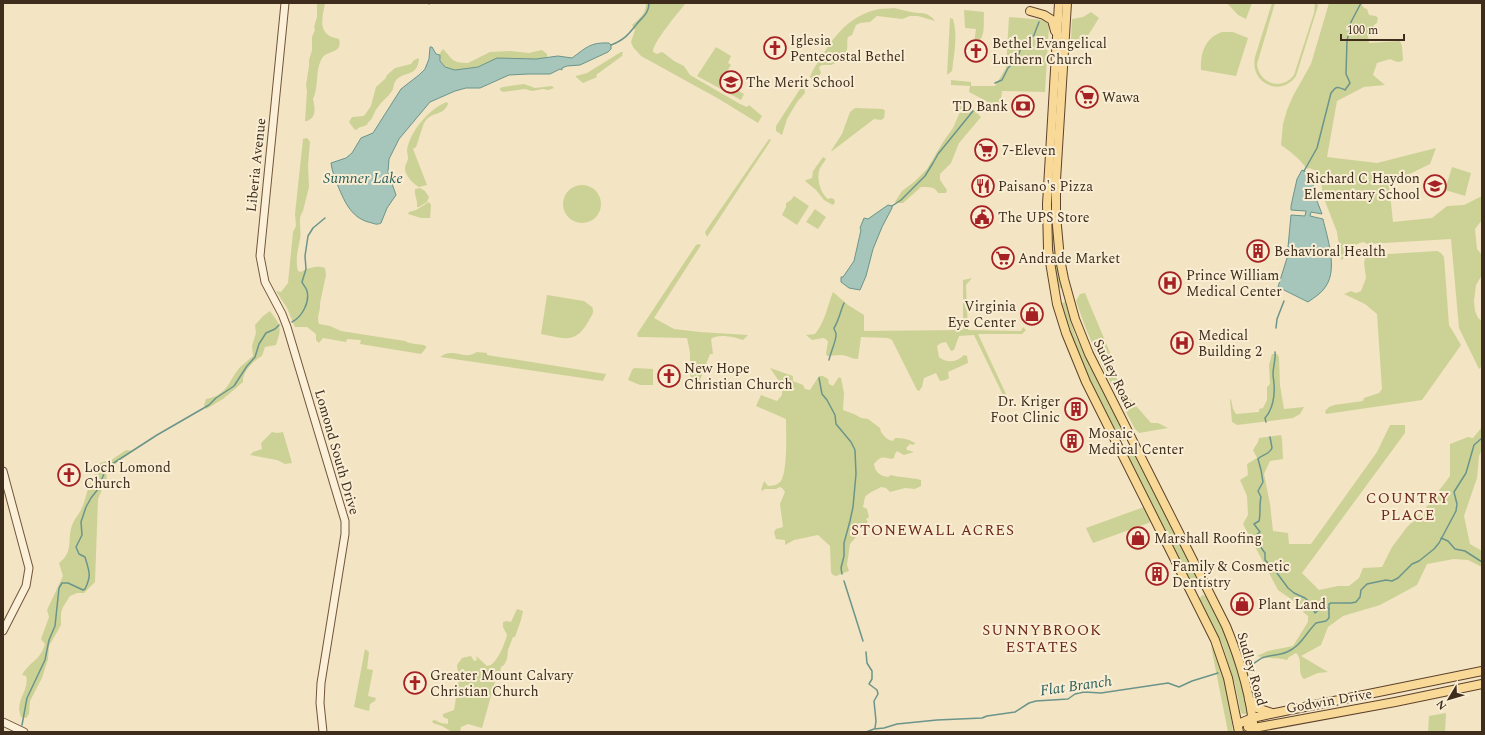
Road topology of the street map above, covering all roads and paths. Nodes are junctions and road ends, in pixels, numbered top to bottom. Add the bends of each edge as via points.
1 (285, 3) edge
2 (1059, 3) edge
3 (1067, 3) edge
4 (1030, 11) dead end
5 (1057, 40) junction
6 (286, 324) joint
7 (3, 471) edge
8 (3, 631) edge
9 (1482, 671) edge
10 (1482, 684) edge
11 (1248, 696) junction
12 (1275, 713) junction
13 (1252, 718) junction
14 (3, 722) edge
15 (1278, 723) junction
16 (1238, 728) edge
17 (1254, 730) edge
18 (24, 732) edge
19 (323, 732) edge
20 (1264, 732) edge

1 - 6 main road, Liberia Avenue via 260,256 264,282
2 - 5 main road, Sudley Road
3 - 11 main road, Sudley Road via 1056,215 1060,259 1068,296 1089,354 1226,626 1239,660
4 - 5 main road via 1052,20
5 - 16 main road, Sudley Road via 1047,224 1050,268 1060,316 1088,387 1210,629 1228,678
6 - 19 main road, Lomond South Drive via 345,527 321,691
7 - 8 main road via 29,573 26,586
9 - 12 main road, Godwin Drive
10 - 15 main road, Godwin Drive
11 - 12 main road via 1257,708
11 - 13 main road, Sudley Road
12 - 13 main road, Godwin Drive
13 - 16 main road, Godwin Drive
13 - 17 main road, Sudley Road
14 - 18 main road
15 - 17 main road, Godwin Drive
15 - 20 main road
16 - 17 main road, Godwin Drive

